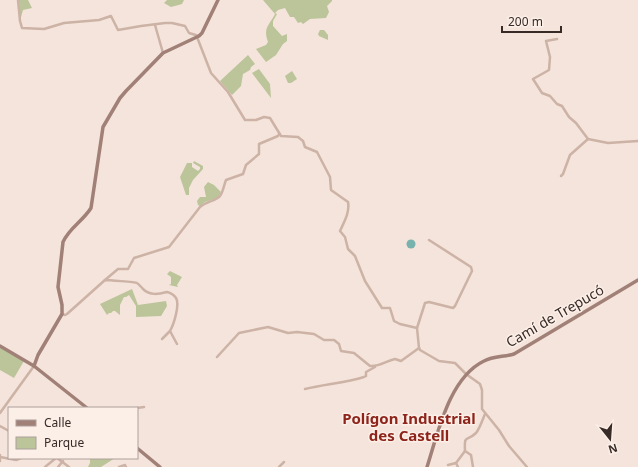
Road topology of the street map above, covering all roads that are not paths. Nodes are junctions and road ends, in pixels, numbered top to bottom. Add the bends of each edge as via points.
1 (18, 0) edge
2 (218, 0) edge
3 (155, 25) junction
4 (198, 37) junction
5 (557, 39) dead end
6 (163, 53) junction
7 (279, 134) junction
8 (588, 139) junction
9 (638, 141) edge
10 (561, 176) dead end
11 (429, 240) dead end
12 (106, 280) junction
13 (638, 280) edge
14 (62, 314) junction
15 (417, 328) junction
16 (170, 331) junction
17 (162, 339) dead end
18 (177, 344) dead end
19 (0, 346) edge
20 (419, 348) junction
21 (217, 357) dead end
22 (34, 366) junction
23 (376, 366) junction
24 (466, 374) junction
25 (305, 389) dead end
26 (86, 407) edge
27 (144, 407) dead end
28 (138, 408) edge
29 (0, 413) edge
30 (485, 414) junction
31 (138, 449) edge
32 (465, 450) junction
33 (0, 456) edge
34 (55, 459) edge
35 (58, 459) edge
36 (0, 461) edge
37 (63, 461) junction
38 (284, 462) dead end
39 (456, 463) junction
40 (448, 465) dead end
41 (45, 467) edge
42 (58, 467) edge
43 (69, 467) edge
44 (119, 467) edge
45 (126, 467) edge
46 (160, 467) edge
47 (279, 467) edge
48 (427, 467) edge
49 (458, 467) edge
50 (473, 467) edge
51 (527, 467) edge

1 - 3 street via 22,28 44,29 111,16 118,30
2 - 4 main road
3 - 4 street via 180,24 189,34
3 - 6 street
4 - 6 main road
4 - 7 street via 211,72 228,92 245,120 270,118
5 - 8 street via 546,41 550,57 549,70 533,79 542,93 562,106 568,117
6 - 14 main road via 126,91 103,127 91,208 63,242 58,287
7 - 12 street via 259,144 259,154 246,165 243,174 226,180 221,195 200,207 169,247 134,258 128,269 118,270
7 - 15 street via 298,136 305,147 317,152 330,177 331,190 348,202 346,220 340,231 345,237 348,249 355,256 365,281 382,308 390,308 394,322
8 - 9 street via 608,143
8 - 10 street via 570,155
11 - 15 street via 472,270 455,306 451,308 427,302
12 - 14 street via 67,314
12 - 16 street via 132,281 148,293 167,292 174,296 177,302
13 - 24 main road, Camí de Trepucó via 514,354 485,360
14 - 22 main road
15 - 20 street
16 - 17 street
16 - 18 street
19 - 22 main road
20 - 23 street via 401,361 395,359
20 - 24 street via 439,362 455,363
21 - 23 street via 239,333 268,327 288,333 314,334 324,340 334,340 339,344 341,351 354,353 370,366
22 - 26 main road
22 - 29 street
23 - 25 street via 366,372 364,377
24 - 30 street via 480,384 482,409
24 - 48 main road, Camí de Trepucó via 448,403
27 - 28 street
30 - 32 street via 475,434 467,437
30 - 51 street
31 - 46 main road
32 - 39 street
32 - 50 street via 471,455
33 - 36 street
34 - 41 street
35 - 37 street
37 - 42 street
37 - 43 street
38 - 47 street
39 - 40 street
39 - 49 street
44 - 45 street

